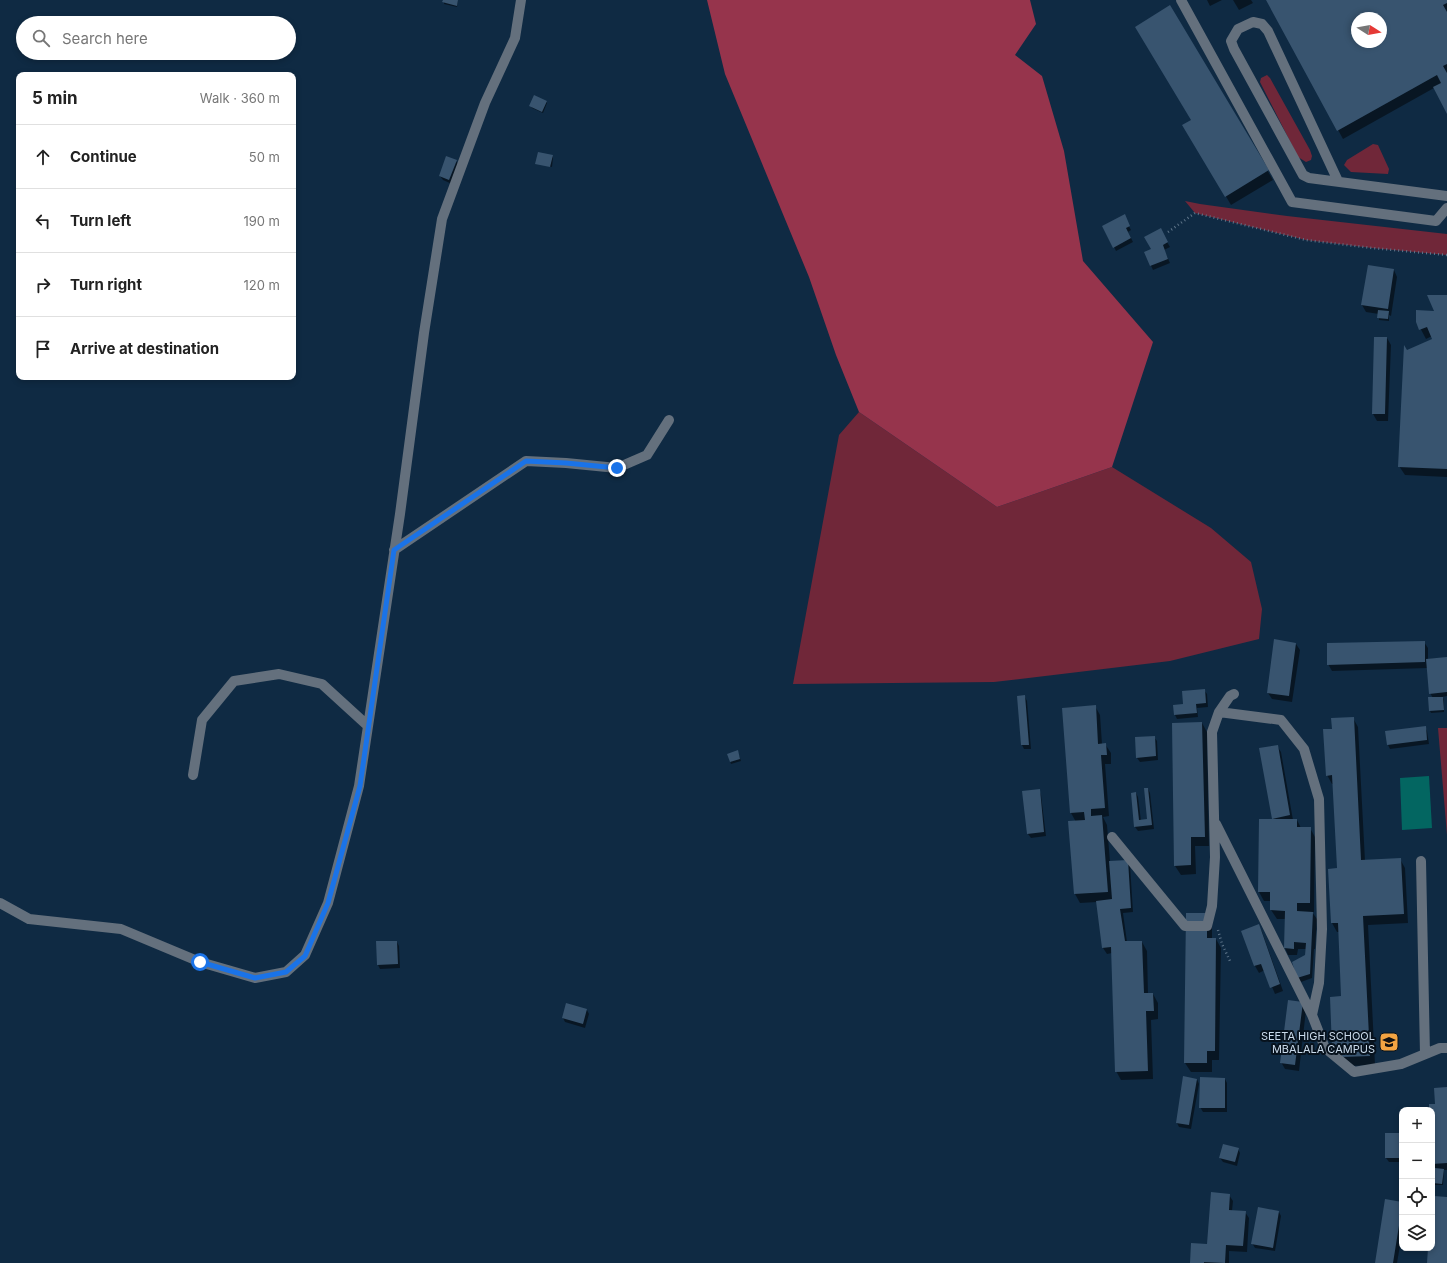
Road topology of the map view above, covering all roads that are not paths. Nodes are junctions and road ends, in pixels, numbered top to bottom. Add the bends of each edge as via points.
1 (521, 0) edge
2 (1180, 0) edge
3 (1338, 182) junction
4 (1447, 196) edge
5 (1447, 208) edge
6 (669, 420) dead end
7 (394, 550) junction
8 (1234, 694) dead end
9 (1219, 712) junction
10 (368, 726) junction
11 (193, 775) dead end
12 (1214, 820) junction
13 (1112, 837) dead end
14 (1420, 861) dead end
15 (0, 903) edge
16 (1312, 1016) junction
17 (1447, 1048) edge
18 (1425, 1054) junction

1 - 7 street via 515,38 485,103 442,219
2 - 5 street via 1292,202 1436,221
3 - 3 street via 1303,175 1234,49 1231,41 1238,29 1253,22 1262,24 1268,31
3 - 4 street
6 - 7 street via 647,455 617,468 526,461
7 - 10 street
8 - 9 street
9 - 12 street via 1212,732
9 - 16 street via 1281,720 1304,749 1319,799 1322,929 1319,983
10 - 11 street via 322,684 279,674 234,681 202,720
10 - 15 street via 360,786 328,903 305,956 286,972 255,978 200,962 121,929 29,918
12 - 13 street via 1212,906 1207,926 1185,926
12 - 16 street
14 - 18 street
16 - 18 street via 1325,1048 1354,1072 1401,1064
17 - 18 street

